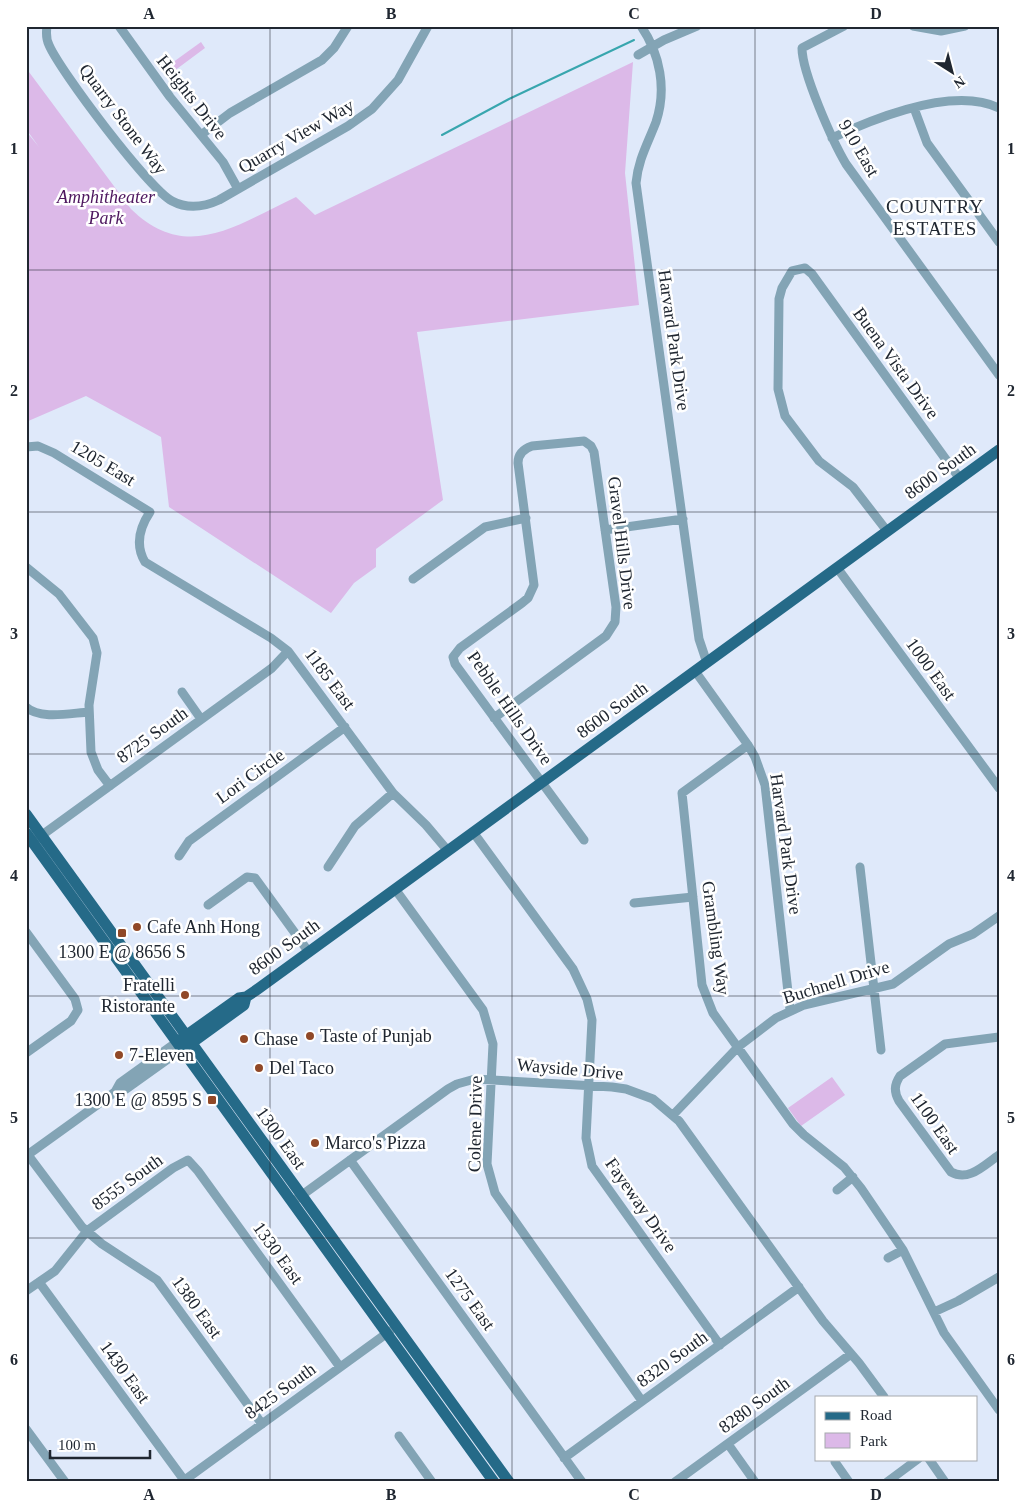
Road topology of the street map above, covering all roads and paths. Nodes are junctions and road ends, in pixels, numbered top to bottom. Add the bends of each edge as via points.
1 (47, 26) edge
2 (119, 26) edge
3 (348, 26) edge
4 (428, 26) edge
5 (641, 26) edge
6 (697, 26) edge
7 (844, 26) edge
8 (913, 26) edge
9 (965, 26) edge
10 (652, 46) junction
11 (638, 54) dead end
12 (914, 108) junction
13 (999, 108) edge
14 (201, 135) junction
15 (832, 138) junction
16 (238, 189) junction
17 (199, 206) joint
18 (999, 242) edge
19 (999, 375) edge
20 (26, 447) edge
21 (999, 450) edge
22 (522, 452) joint
23 (960, 479) junction
24 (526, 518) junction
25 (682, 519) junction
26 (605, 530) junction
27 (887, 532) junction
28 (26, 567) edge
29 (150, 567) joint
30 (838, 569) junction
31 (414, 579) dead end
32 (288, 651) junction
33 (707, 663) junction
34 (695, 671) junction
35 (182, 692) dead end
36 (26, 707) edge
37 (89, 712) junction
38 (494, 718) junction
39 (201, 719) junction
40 (345, 727) junction
41 (748, 745) junction
42 (542, 783) junction
43 (110, 786) junction
44 (999, 788) edge
45 (393, 793) junction
46 (26, 814) edge
47 (473, 832) junction
48 (33, 836) edge
49 (584, 840) dead end
50 (448, 851) junction
51 (179, 856) dead end
52 (328, 867) dead end
53 (860, 867) dead end
54 (395, 889) junction
55 (692, 897) junction
56 (634, 903) dead end
57 (208, 905) dead end
58 (999, 916) edge
59 (27, 936) edge
60 (308, 951) junction
61 (873, 990) junction
62 (790, 1010) junction
63 (999, 1037) edge
64 (184, 1042) junction
65 (738, 1047) junction
66 (881, 1050) dead end
67 (26, 1053) edge
68 (491, 1079) junction
69 (589, 1085) junction
70 (673, 1115) junction
71 (999, 1154) edge
72 (27, 1156) edge
73 (188, 1160) joint
74 (350, 1160) junction
75 (853, 1177) junction
76 (837, 1190) dead end
77 (297, 1199) junction
78 (87, 1231) junction
79 (903, 1250) junction
80 (888, 1258) dead end
81 (999, 1276) edge
82 (39, 1282) junction
83 (799, 1287) junction
84 (26, 1291) edge
85 (934, 1312) junction
86 (392, 1329) junction
87 (720, 1345) junction
88 (851, 1354) junction
89 (340, 1367) junction
90 (883, 1396) edge
91 (642, 1401) junction
92 (999, 1410) edge
93 (262, 1424) junction
94 (26, 1429) edge
95 (399, 1436) dead end
96 (728, 1444) junction
97 (564, 1458) junction
98 (917, 1460) edge
99 (930, 1460) edge
100 (835, 1462) dead end
101 (183, 1481) edge
102 (65, 1482) edge
103 (432, 1482) edge
104 (494, 1482) edge
105 (509, 1482) edge
106 (582, 1482) edge
107 (675, 1482) edge
108 (755, 1482) edge
109 (849, 1482) edge
110 (887, 1482) edge
111 (945, 1482) edge

1 - 17 street, Quarry Stone Way via 48,44 52,51 102,122 156,188 181,205
2 - 14 street, Heights Drive
3 - 14 street via 322,60 230,113
4 - 16 street, Quarry View Way via 398,80 372,109
5 - 10 street, Harvard Park Drive
6 - 10 street
7 - 15 street, 910 East via 802,48
8 - 9 street via 941,31
10 - 11 street
10 - 25 street, Harvard Park Drive via 661,78 660,106 637,167 636,183
12 - 13 street via 965,100
12 - 15 street
12 - 18 street via 927,143
14 - 16 street, Heights Drive
15 - 19 street, 910 East via 846,164
16 - 17 street, Quarry View Way via 213,203
20 - 29 street, 1205 East via 38,446 54,453 150,512 144,520 140,539 141,555
21 - 23 main road, 8600 South
22 - 24 street, Pebble Hills Drive via 518,463
22 - 26 street, Gravel Hills Drive via 532,446 578,441 591,446
23 - 27 main road, 8600 South
23 - 27 street, Buena Vista Drive via 812,274 805,268 792,271 779,298 778,389 781,407 813,455 854,487
24 - 31 street via 485,527
24 - 38 street, Pebble Hills Drive via 534,572 532,591 522,603 460,648 453,657
25 - 26 street
25 - 33 street, Harvard Park Drive via 700,648
26 - 38 street, Gravel Hills Drive via 617,615 612,630
27 - 30 main road, 8600 South
28 - 37 street via 59,594 96,646 97,661
29 - 32 street, 1185 East
30 - 33 main road, 8600 South
30 - 44 street, 1000 East
32 - 39 street, 8725 South via 272,668
32 - 40 street, 1185 East
33 - 34 main road, 8600 South
34 - 41 street, Harvard Park Drive
34 - 42 main road, 8600 South
35 - 39 street
36 - 37 street via 43,714
37 - 43 street via 92,758
38 - 42 street, Pebble Hills Drive
39 - 43 street, 8725 South
40 - 45 street, 1185 East
40 - 51 street, Lori Circle via 188,841
41 - 55 street, Grambling Way via 682,793
41 - 62 street, Harvard Park Drive via 765,785
42 - 47 main road, 8600 South
42 - 49 street, Pebble Hills Drive
43 - 48 street, 8725 South
45 - 50 street, 1185 East via 426,824
45 - 52 street via 355,826
46 - 48 main road, 1300 East
47 - 50 main road, 8600 South
47 - 69 street, Fayeway Drive via 584,988 592,1020
48 - 64 main road, 1300 East
50 - 54 main road, 8600 South
53 - 61 street
54 - 60 main road, 8600 South
54 - 68 street, Colene Drive via 483,1010 493,1044
55 - 56 street
55 - 65 street, Grambling Way via 704,992 713,1013
57 - 60 street via 246,877 255,878
58 - 61 street, Buchnell Drive via 973,934 949,944 901,979
59 - 67 street via 75,999 78,1010 71,1020
60 - 64 main road, 8600 South via 246,997 244,1006
61 - 62 street, Buchnell Drive
61 - 66 street
62 - 65 street, Buchnell Drive
63 - 71 street, 1100 East via 945,1044 904,1072 896,1082 895,1092 947,1168 960,1176 970,1175
64 - 72 street, 8600 South via 126,1089 114,1092
64 - 77 main road, 1300 East
65 - 70 street, Buchnell Drive
65 - 75 street, Grambling Way via 798,1130
68 - 69 street, Wayside Drive
68 - 74 street, Wayside Drive via 457,1084
68 - 91 street, Colene Drive via 487,1164 495,1194
69 - 70 street, Wayside Drive via 640,1093
69 - 87 street, Fayeway Drive via 586,1138 592,1166
70 - 83 street, Wayside Drive
72 - 78 street, 1380 East
73 - 78 street, 8555 South
73 - 89 street, 1330 East
74 - 77 street, Wayside Drive
74 - 97 street, 1275 East
75 - 76 street
75 - 79 street, Grambling Way
77 - 86 main road, 1300 East
78 - 82 street, 8555 South via 61,1264
78 - 93 street, 1380 East via 157,1280
79 - 80 street
79 - 85 street, Grambling Way
81 - 85 street via 958,1302
82 - 84 street, 8555 South
82 - 101 street, 1430 East
83 - 87 street, 8320 South
83 - 88 street, Wayside Drive
85 - 92 street, Grambling Way via 950,1342
86 - 89 street, 8425 South
86 - 104 main road, 1300 East
86 - 105 main road, 1300 East
87 - 91 street, 8320 South
88 - 90 street, Wayside Drive
88 - 96 street, 8280 South
89 - 93 street, 8425 South
91 - 97 street, 8320 South
93 - 101 street, 8425 South
94 - 102 street
95 - 103 street
96 - 107 street, 8280 South
96 - 108 street
97 - 106 street, 1275 East
98 - 110 street
99 - 111 street
100 - 109 street

